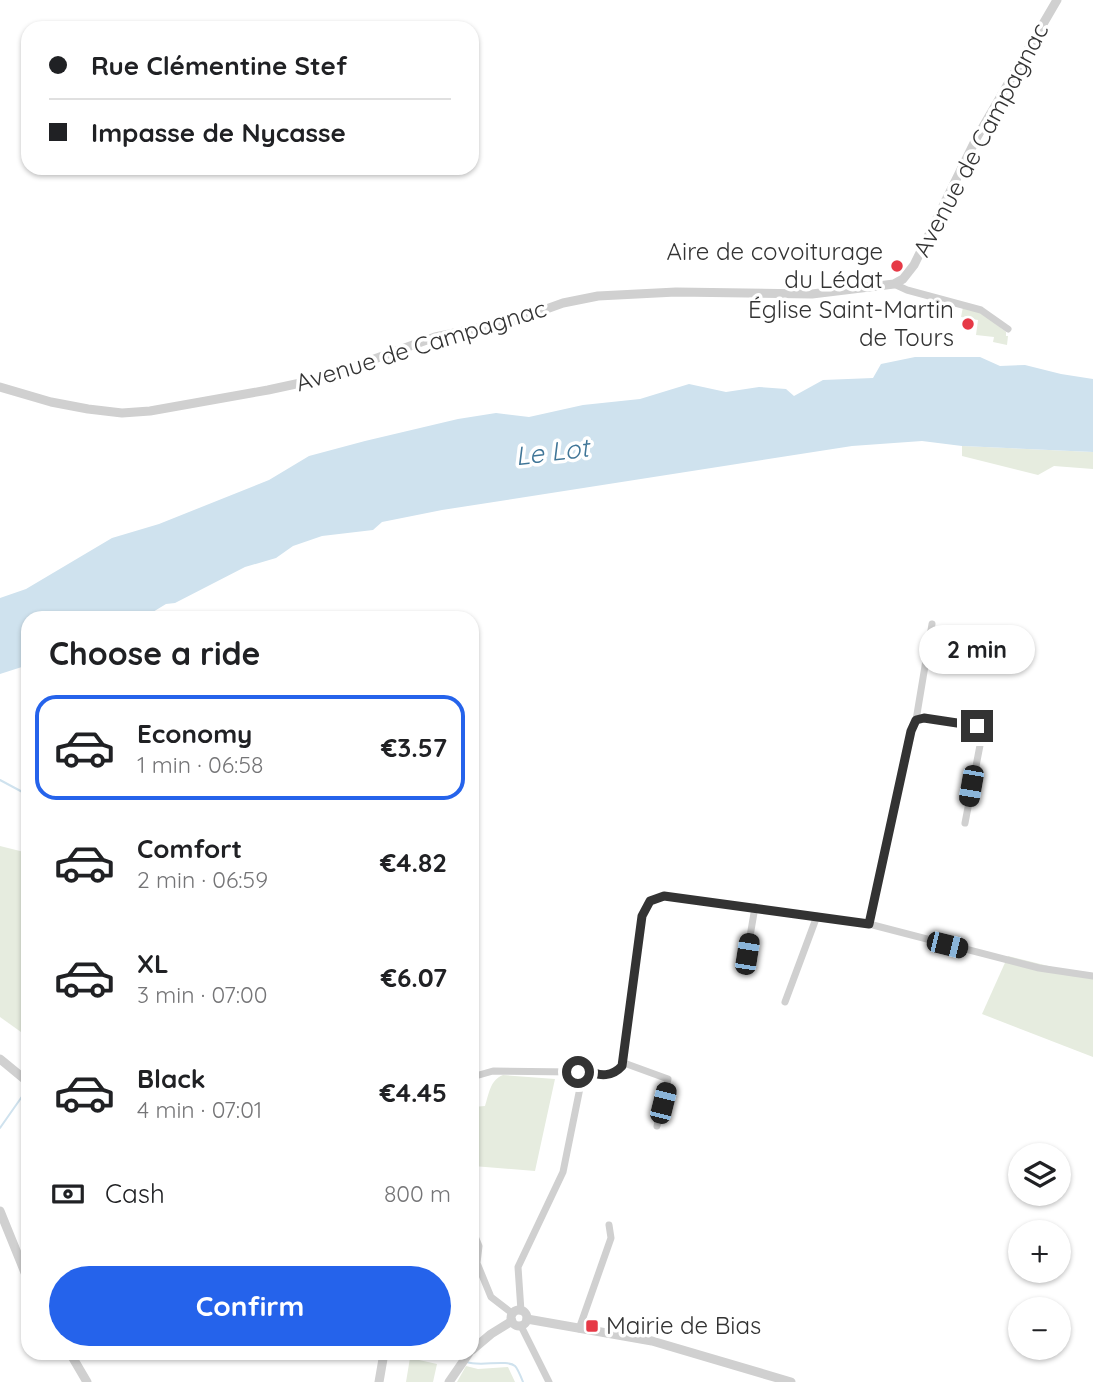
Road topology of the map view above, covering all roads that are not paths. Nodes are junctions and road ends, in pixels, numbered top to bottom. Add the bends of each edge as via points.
1 (1057, 0) edge
2 (894, 284) junction
3 (1008, 329) dead end
4 (0, 387) edge
5 (932, 624) dead end
6 (916, 720) junction
7 (965, 823) dead end
8 (755, 907) junction
9 (817, 916) junction
10 (869, 924) junction
11 (747, 954) dead end
12 (1093, 976) edge
13 (785, 1002) dead end
14 (0, 1059) edge
15 (624, 1063) junction
16 (583, 1071) junction
17 (479, 1075) edge
18 (21, 1076) edge
19 (657, 1126) dead end
20 (0, 1210) edge
21 (609, 1225) dead end
22 (21, 1262) edge
23 (479, 1272) edge
24 (519, 1318) junction
25 (579, 1328) junction
26 (479, 1344) edge
27 (74, 1360) edge
28 (383, 1360) edge
29 (465, 1360) edge
30 (87, 1382) edge
31 (379, 1382) edge
32 (449, 1382) edge
33 (550, 1382) edge
34 (791, 1382) edge

1 - 2 street, Avenue de Campagnac via 977,137 914,265
2 - 3 street via 981,310
2 - 4 street, Avenue de Campagnac via 812,294 598,296 435,337 319,379 150,411 122,413 51,402
5 - 6 street
6 - 7 street via 977,726 982,735
6 - 10 street
8 - 9 street
8 - 11 street
8 - 15 street via 664,896 645,907
9 - 10 street
9 - 13 street
10 - 12 street via 1039,968
14 - 18 street
15 - 16 street via 608,1075
15 - 19 street via 668,1080
16 - 17 street
16 - 24 street via 563,1172 518,1267
20 - 22 street
21 - 25 street via 611,1238
23 - 24 street via 491,1297
24 - 25 street
24 - 26 street
24 - 33 street
25 - 34 street via 652,1341
27 - 30 street
28 - 31 street
29 - 32 street

